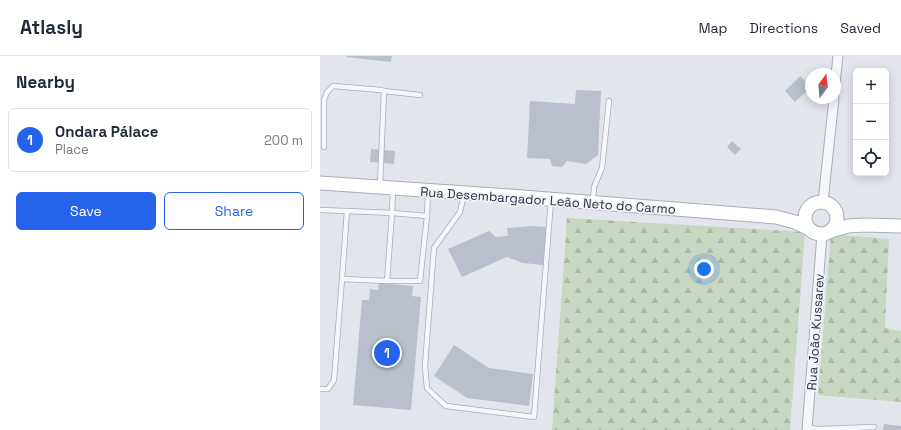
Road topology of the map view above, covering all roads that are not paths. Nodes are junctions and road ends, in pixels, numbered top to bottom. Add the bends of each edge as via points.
1 (838, 56) edge
2 (837, 68) edge
3 (384, 91) junction
4 (420, 95) dead end
5 (609, 101) dead end
6 (834, 104) edge
7 (324, 147) dead end
8 (320, 183) edge
9 (380, 188) junction
10 (393, 188) junction
11 (428, 190) junction
12 (464, 193) junction
13 (551, 200) junction
14 (592, 203) junction
15 (828, 204) junction
16 (808, 208) junction
17 (320, 210) edge
18 (347, 211) junction
19 (392, 213) junction
20 (426, 216) junction
21 (776, 217) junction
22 (864, 225) junction
23 (901, 226) edge
24 (808, 228) junction
25 (827, 233) junction
26 (342, 279) junction
27 (387, 281) junction
28 (320, 389) edge
29 (874, 427) dead end
30 (807, 429) edge

1 - 2 street
3 - 4 lane
3 - 7 lane via 333,86 324,100
3 - 9 lane
5 - 14 lane via 602,168 594,187
6 - 15 street
8 - 9 main road, Rua Desembargador Leão Neto do Carmo
9 - 10 main road, Rua Desembargador Leão Neto do Carmo
10 - 11 main road, Rua Desembargador Leão Neto do Carmo
10 - 19 lane
11 - 12 main road, Rua Desembargador Leão Neto do Carmo
11 - 20 lane
12 - 13 main road, Rua Desembargador Leão Neto do Carmo
12 - 13 lane via 460,212 434,248 425,366 427,388 446,406 534,417
13 - 14 main road, Rua Desembargador Leão Neto do Carmo
14 - 21 main road, Rua Desembargador Leão Neto do Carmo
15 - 16 main road via 818,202
15 - 22 main road via 844,216
15 - 25 main road via 836,211 837,222
16 - 21 main road, Rua Desembargador Leão Neto do Carmo via 792,215
16 - 24 main road via 805,218
17 - 18 lane
18 - 19 lane
18 - 26 lane
19 - 20 lane
19 - 27 lane
20 - 27 lane via 420,281
21 - 24 main road, Rua Desembargador Leão Neto do Carmo
22 - 23 main road
22 - 25 main road via 848,226
24 - 25 main road via 817,234
25 - 30 street, Rua João Kussarev
26 - 27 lane
26 - 28 lane via 334,380 328,389
29 - 30 lane

